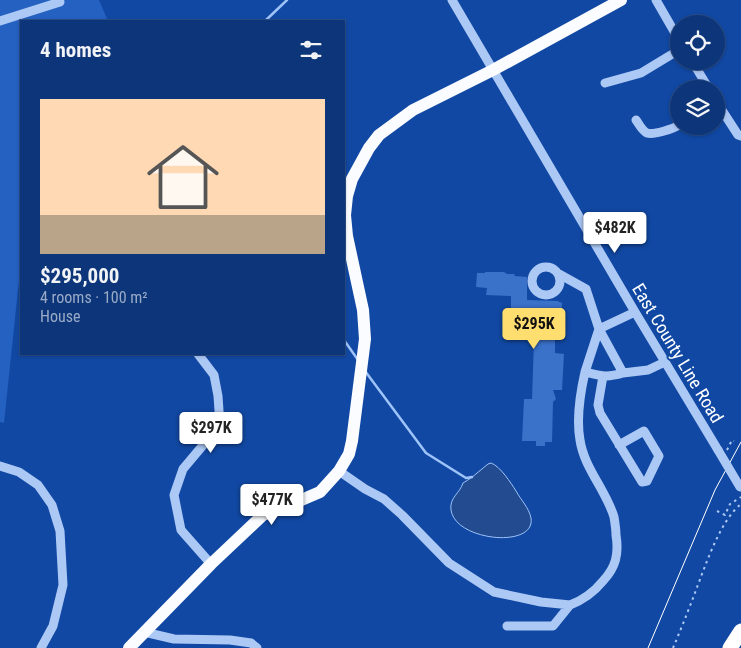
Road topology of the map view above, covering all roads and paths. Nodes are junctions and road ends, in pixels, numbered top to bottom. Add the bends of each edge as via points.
1 (452, 0) edge
2 (621, 0) edge
3 (656, 0) edge
4 (60, 2) dead end
5 (0, 21) edge
6 (670, 24) edge
7 (670, 55) edge
8 (493, 70) junction
9 (605, 83) dead end
10 (725, 115) edge
11 (636, 120) dead end
12 (670, 129) edge
13 (741, 136) edge
14 (559, 274) dead end
15 (635, 312) junction
16 (599, 329) junction
17 (199, 355) edge
18 (665, 362) junction
19 (585, 372) junction
20 (623, 373) junction
21 (603, 376) junction
22 (734, 441) dead end
23 (620, 445) junction
24 (722, 451) junction
25 (0, 466) edge
26 (339, 471) junction
27 (740, 488) edge
28 (741, 497) edge
29 (741, 504) edge
30 (717, 511) dead end
31 (211, 564) junction
32 (570, 605) junction
33 (507, 626) dead end
34 (741, 631) edge
35 (144, 632) junction
36 (41, 648) edge
37 (129, 648) edge
38 (257, 648) edge
39 (673, 648) edge
40 (730, 648) edge

1 - 8 street, East County Line Road
2 - 8 main road
3 - 6 street
4 - 5 street
7 - 9 street via 641,73
8 - 15 street, East County Line Road
8 - 26 main road via 412,110 394,123 369,148 352,179 345,215 363,310 365,339 352,441
10 - 13 street
11 - 12 street via 649,134
14 - 16 street via 586,289
15 - 16 street
15 - 18 street, East County Line Road
16 - 19 street
16 - 20 street
17 - 31 street via 214,376 220,425 183,469 174,495 181,530
18 - 20 street via 648,370
18 - 24 street, East County Line Road
19 - 21 street
19 - 32 street via 578,418 580,441 589,468 613,515 616,561 611,572 592,593
20 - 21 street
21 - 23 street via 598,405 600,414
22 - 24 path
23 - 23 street via 642,482 647,480 659,456 644,431
24 - 27 street, East County Line Road, bridge
25 - 36 street via 18,472 38,485 52,505 60,531 63,585 53,626
26 - 31 main road via 320,492 263,515
26 - 32 street via 384,499 449,563 494,592
28 - 30 path via 730,504 725,515
29 - 39 path via 729,516 711,550
31 - 35 main road
32 - 33 street via 553,626
34 - 40 highway
35 - 37 main road
35 - 38 street via 174,639 230,640 251,643

